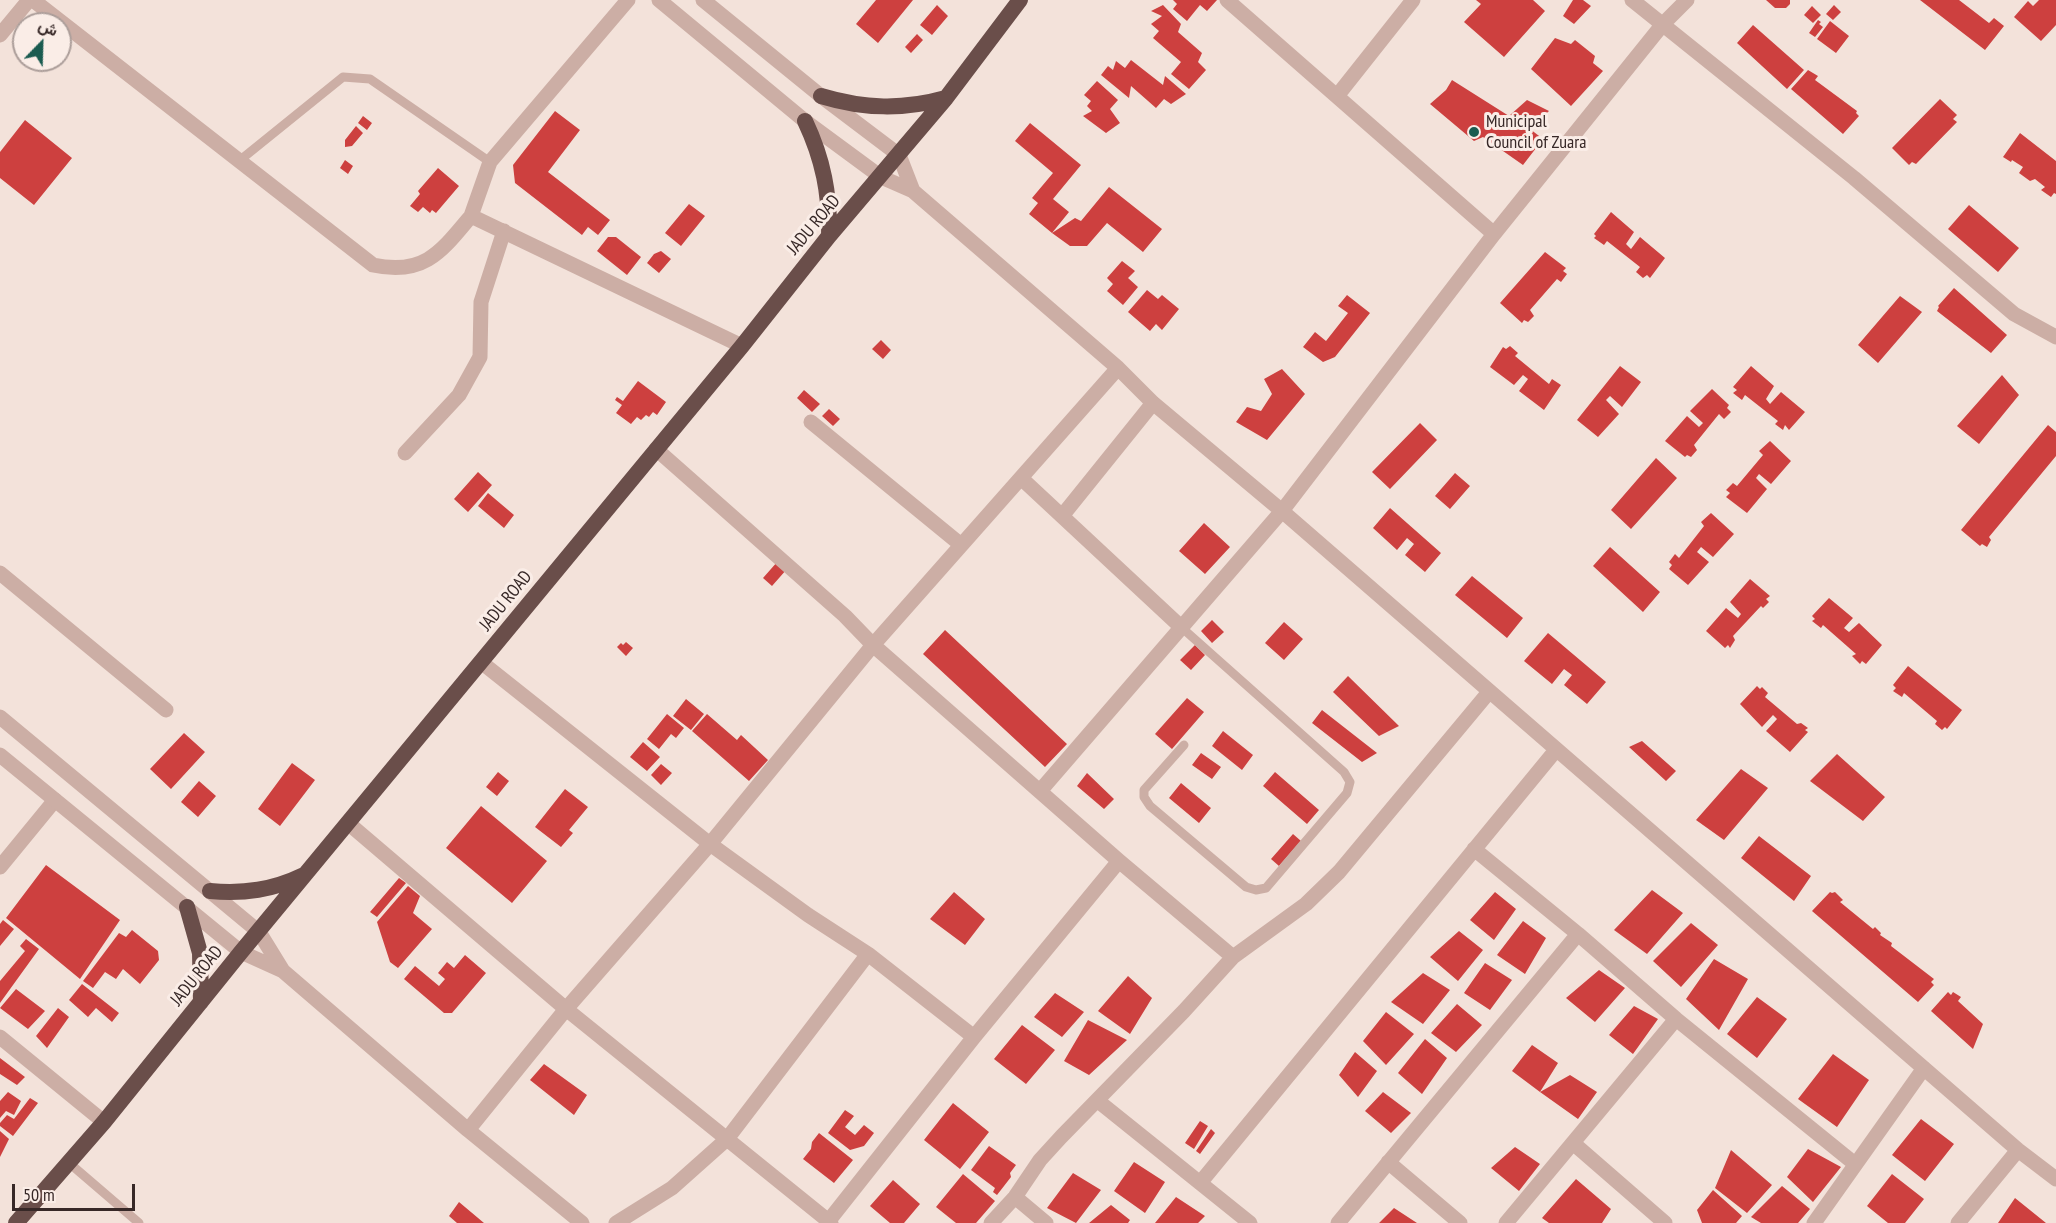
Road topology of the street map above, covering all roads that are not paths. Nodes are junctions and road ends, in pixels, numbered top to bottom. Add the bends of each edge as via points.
1 (31, 0) edge
2 (628, 0) edge
3 (659, 0) edge
4 (703, 0) edge
5 (1020, 0) edge
6 (1227, 0) edge
7 (1413, 0) edge
8 (1632, 0) edge
9 (1687, 0) edge
10 (1663, 24) junction
11 (0, 35) edge
12 (821, 96) junction
13 (1337, 96) junction
14 (946, 98) junction
15 (805, 122) junction
16 (899, 155) junction
17 (238, 161) junction
18 (490, 162) junction
19 (881, 177) junction
20 (913, 191) junction
21 (471, 216) junction
22 (504, 231) junction
23 (1494, 234) junction
24 (829, 236) junction
25 (2056, 337) edge
26 (742, 346) junction
27 (1118, 368) junction
28 (1153, 403) junction
29 (811, 422) dead end
30 (656, 449) junction
31 (405, 453) dead end
32 (1021, 478) junction
33 (1282, 512) junction
34 (1062, 516) junction
35 (960, 544) junction
36 (0, 573) edge
37 (1181, 627) junction
38 (873, 645) junction
39 (481, 662) junction
40 (1489, 692) junction
41 (166, 710) dead end
42 (0, 717) edge
43 (1184, 745) dead end
44 (1556, 750) junction
45 (0, 755) edge
46 (1040, 791) junction
47 (55, 800) junction
48 (348, 823) junction
49 (710, 844) junction
50 (1474, 849) junction
51 (1119, 861) junction
52 (0, 867) edge
53 (308, 873) junction
54 (210, 891) junction
55 (187, 907) junction
56 (259, 932) junction
57 (1578, 934) junction
58 (241, 952) junction
59 (868, 954) junction
60 (1233, 957) junction
61 (283, 971) junction
62 (201, 1002) junction
63 (566, 1009) junction
64 (1676, 1019) junction
65 (0, 1037) edge
66 (974, 1037) junction
67 (1924, 1068) junction
68 (1098, 1101) junction
69 (104, 1122) junction
70 (468, 1130) junction
71 (726, 1139) junction
72 (1572, 1143) junction
73 (2018, 1150) junction
74 (68, 1162) junction
75 (1388, 1162) junction
76 (1855, 1164) junction
77 (2056, 1179) edge
78 (1200, 1183) junction
79 (1015, 1197) junction
80 (828, 1222) edge
81 (16, 1223) edge
82 (139, 1223) edge
83 (582, 1223) edge
84 (616, 1223) edge
85 (991, 1223) edge
86 (1046, 1223) edge
87 (1250, 1223) edge
88 (1338, 1223) edge
89 (1460, 1223) edge
90 (1506, 1223) edge
91 (1665, 1223) edge
92 (1814, 1223) edge
93 (1958, 1223) edge

1 - 11 street
1 - 17 street
2 - 18 street
3 - 15 street
4 - 12 street
5 - 14 highway, JADU ROAD
6 - 13 street
7 - 13 street
8 - 10 street
9 - 10 street
10 - 23 street
10 - 25 street via 2014,314
12 - 14 highway via 883,108
12 - 16 street
13 - 23 street
14 - 16 highway, JADU ROAD
15 - 19 street
15 - 24 highway via 823,165 830,212
16 - 19 highway, JADU ROAD
16 - 20 street
17 - 18 lane via 343,77 370,79
17 - 21 street via 373,265 393,269 415,266 441,252
18 - 21 street
19 - 20 street
19 - 24 highway, JADU ROAD
20 - 27 street
21 - 22 street
22 - 26 street
22 - 31 street via 481,302 480,357 459,395
23 - 33 street
24 - 26 highway, JADU ROAD
26 - 30 highway, JADU ROAD
27 - 28 street
27 - 32 street
28 - 33 street
28 - 34 street
29 - 35 street
30 - 38 street
30 - 39 highway, JADU ROAD
32 - 34 street
32 - 35 street
33 - 37 street
33 - 40 street
34 - 37 street
35 - 38 street
36 - 41 street
37 - 43 lane via 1344,772 1350,782 1347,793 1266,888 1256,890 1246,887 1143,797 1144,790
37 - 46 street
38 - 46 street
38 - 49 street
39 - 48 highway, JADU ROAD
39 - 49 street
40 - 44 street
40 - 60 street via 1339,872 1306,904
42 - 54 street
44 - 50 street
44 - 67 street
45 - 47 street
46 - 51 street
47 - 52 street
47 - 55 street
48 - 53 highway, JADU ROAD
48 - 63 street
49 - 59 street
49 - 63 street
50 - 57 street
50 - 78 street
51 - 60 street
51 - 66 street
53 - 54 highway via 270,889
53 - 56 highway, JADU ROAD
54 - 56 street
55 - 58 street
55 - 62 highway via 200,953
56 - 58 highway, JADU ROAD
56 - 61 street
57 - 64 street
57 - 75 street
58 - 61 street
58 - 62 highway, JADU ROAD
59 - 66 street
59 - 71 street
60 - 68 street
61 - 70 street
62 - 69 highway, JADU ROAD
63 - 70 street
63 - 71 street
64 - 72 street
64 - 76 street
65 - 69 street
66 - 80 street
67 - 73 street
67 - 76 street
68 - 78 street
68 - 79 street via 1040,1160
69 - 74 highway, JADU ROAD
70 - 83 street
71 - 80 street
71 - 84 street via 672,1188
72 - 90 street
72 - 91 street
73 - 77 street
73 - 93 street
74 - 81 highway, JADU ROAD
74 - 82 lane
75 - 88 street
75 - 89 street
76 - 92 street
78 - 87 street
79 - 85 street
79 - 86 street

